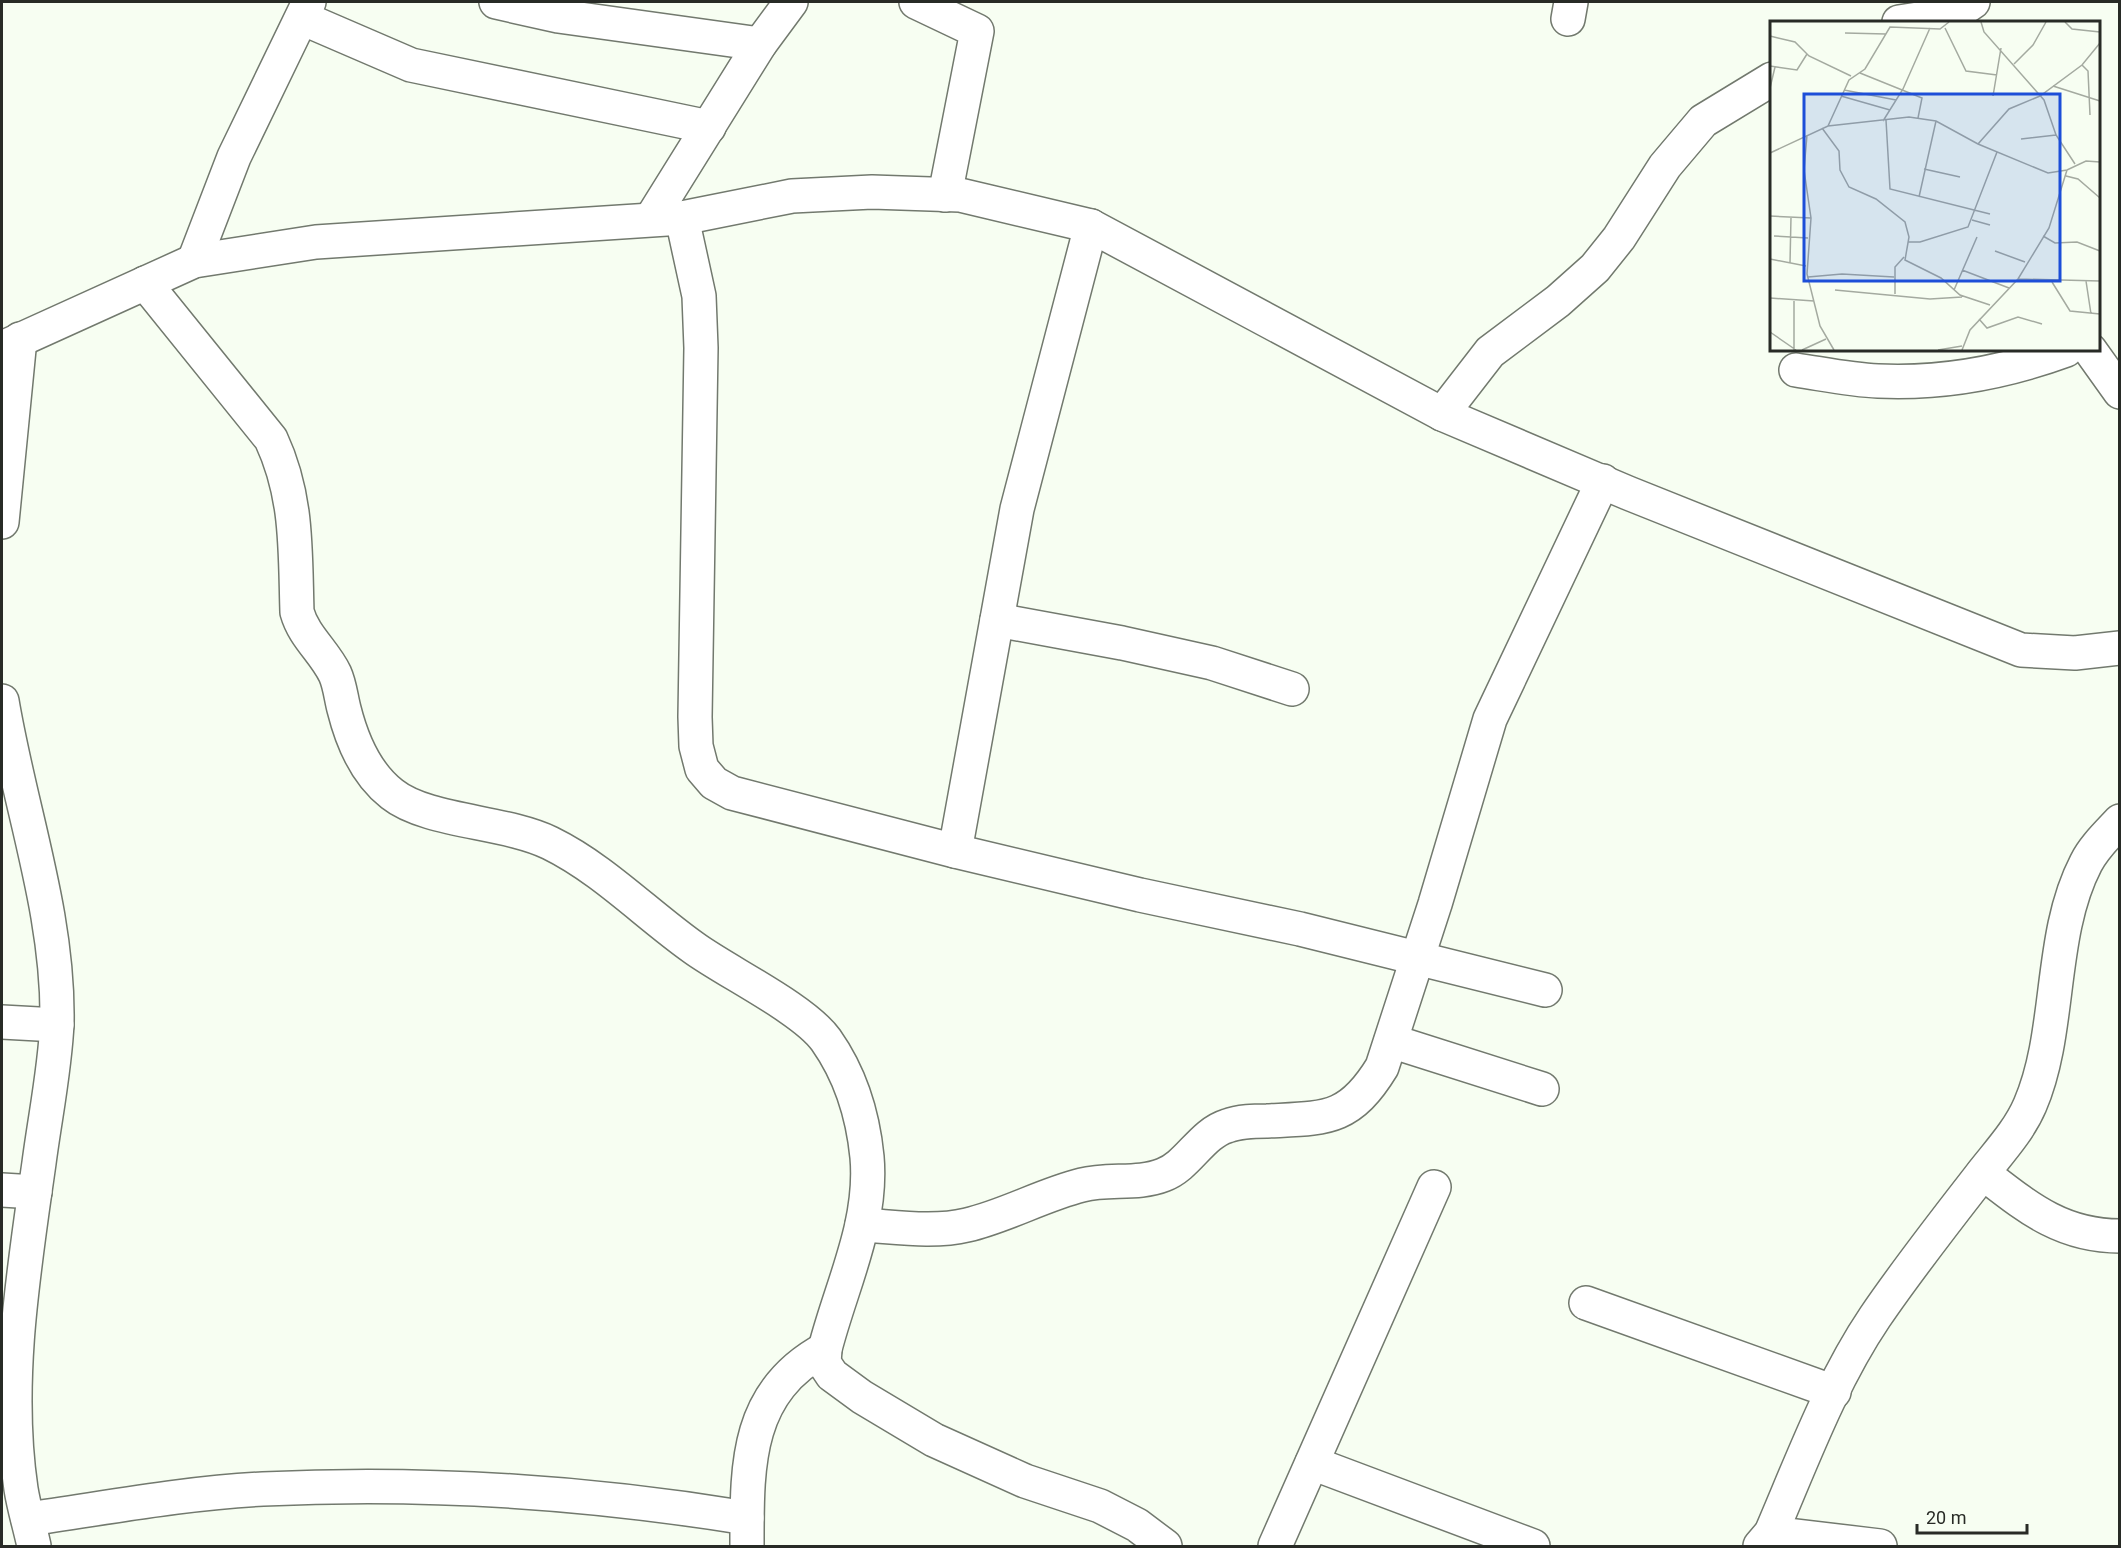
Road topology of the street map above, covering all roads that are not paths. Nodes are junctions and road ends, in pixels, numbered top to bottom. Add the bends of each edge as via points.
1 (496, 2) edge
2 (791, 2) edge
3 (916, 2) edge
4 (306, 10) edge
5 (1958, 10) edge
6 (1904, 21) edge
7 (760, 44) junction
8 (1770, 80) edge
9 (709, 127) junction
10 (945, 195) junction
11 (667, 219) junction
12 (1090, 226) junction
13 (195, 261) junction
14 (145, 283) junction
15 (11, 344) edge
16 (2063, 351) edge
17 (2091, 351) edge
18 (1796, 370) dead end
19 (2120, 392) edge
20 (1442, 414) junction
21 (1603, 482) junction
22 (2, 522) edge
23 (997, 620) junction
24 (2120, 648) edge
25 (1292, 689) dead end
26 (2, 701) edge
27 (2120, 821) edge
28 (955, 851) junction
29 (1418, 958) junction
30 (1545, 990) dead end
31 (2, 1022) edge
32 (57, 1025) junction
33 (1390, 1041) junction
34 (1542, 1089) dead end
35 (1983, 1173) junction
36 (1434, 1187) dead end
37 (2, 1190) edge
38 (35, 1192) junction
39 (862, 1225) junction
40 (2120, 1236) edge
41 (1586, 1303) dead end
42 (825, 1349) junction
43 (1834, 1392) junction
44 (9, 1421) edge
45 (1312, 1463) junction
46 (747, 1532) edge
47 (31, 1533) edge
48 (1765, 1540) edge
49 (1165, 1546) edge
50 (1275, 1546) edge
51 (1533, 1546) edge
52 (1880, 1546) edge

1 - 7 street via 558,16
2 - 7 street
3 - 10 street via 977,31
4 - 9 street via 411,65
4 - 13 street via 234,157
5 - 6 street
7 - 9 street
8 - 20 street via 1703,121 1665,166 1595,268 1490,352
9 - 11 street
10 - 11 street via 872,192 792,196
10 - 12 street via 960,195
11 - 13 street via 316,242
11 - 28 street via 699,296 695,717 702,769 714,783 732,793
12 - 20 street
12 - 23 street via 1017,509
13 - 14 street
14 - 15 street
14 - 39 street via 271,439 284,468 294,515 300,625 335,675 358,750 370,772 410,805 519,831 550,843 592,868 696,950 790,1009 824,1037 839,1060 861,1122 867,1158
15 - 22 street
16 - 18 street via 2022,366 1929,381 1876,381
17 - 19 street
20 - 21 street
21 - 24 street via 2021,650 2075,653
21 - 29 street via 1490,718
23 - 25 street via 1201,661
23 - 28 street
26 - 32 street via 50,921
27 - 35 street via 2097,846 2076,887 2066,920 2039,1079 2030,1106
28 - 29 street
29 - 30 street
29 - 33 street
31 - 32 street
32 - 38 street
33 - 34 street
33 - 39 street via 1382,1067 1369,1087 1340,1112 1319,1118 1225,1126 1165,1175 1085,1184 964,1226
35 - 40 street via 2053,1222 2077,1231
35 - 43 street via 1873,1320
36 - 45 street
37 - 38 street
38 - 44 street
39 - 42 street
41 - 43 street
42 - 46 street via 801,1362 785,1377 761,1417 755,1436
42 - 49 street via 824,1363 832,1375 934,1440 1025,1482 1100,1506 1137,1525
43 - 48 street
44 - 47 street
45 - 50 street
45 - 51 street
46 - 47 street via 584,1495 488,1489 317,1488 205,1495
48 - 52 street

